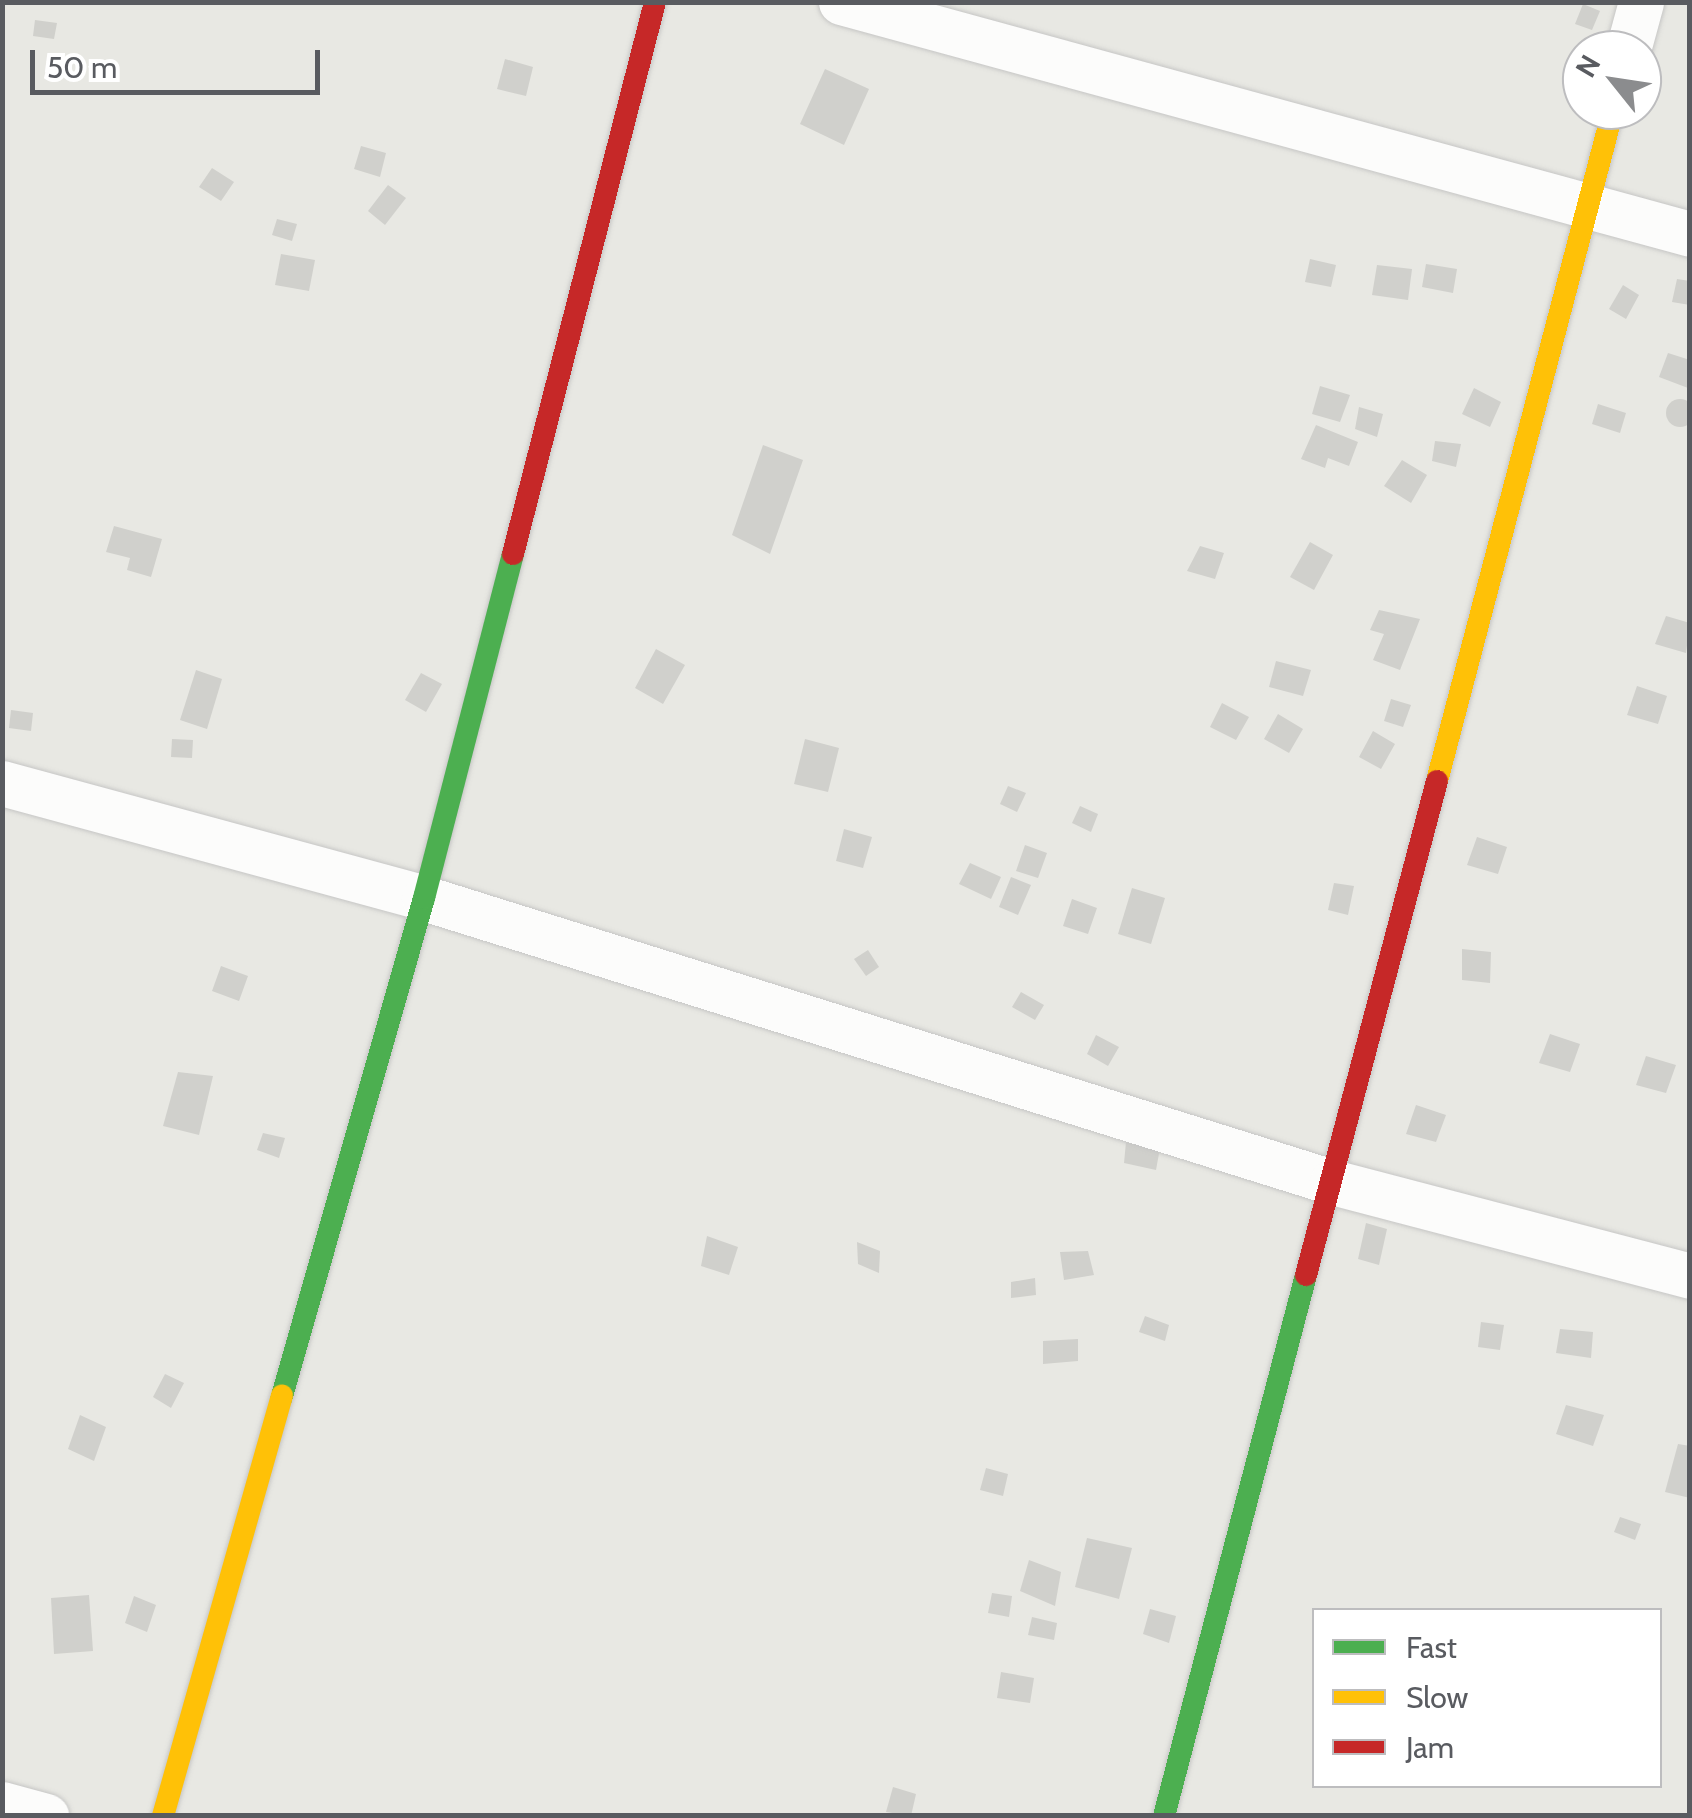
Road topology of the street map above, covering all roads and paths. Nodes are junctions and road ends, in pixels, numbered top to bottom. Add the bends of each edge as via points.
1 (655, 2) edge
2 (841, 2) edge
3 (1641, 2) edge
4 (1633, 30) edge
5 (1607, 130) edge
6 (1587, 206) junction
7 (1690, 234) edge
8 (2, 784) edge
9 (424, 898) junction
10 (1332, 1182) junction
11 (1690, 1276) edge
12 (2, 1804) edge
13 (46, 1816) edge
14 (162, 1816) edge
15 (1164, 1816) edge

1 - 9 street
2 - 6 street
3 - 4 street
5 - 6 street
6 - 7 street
6 - 10 street
8 - 9 street
9 - 10 street
9 - 14 street
10 - 11 street
10 - 15 street
12 - 13 street

